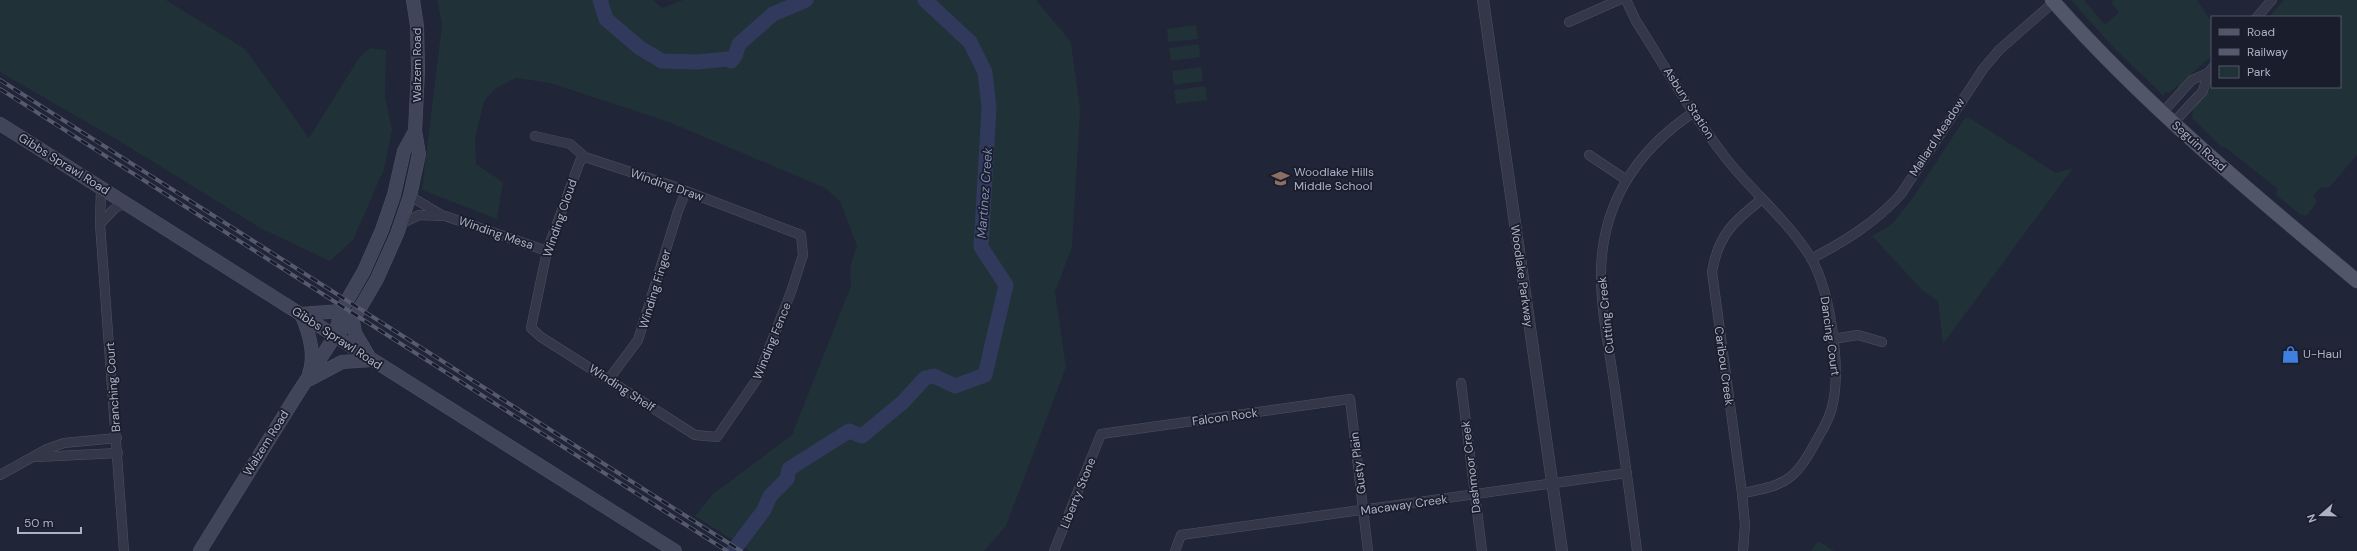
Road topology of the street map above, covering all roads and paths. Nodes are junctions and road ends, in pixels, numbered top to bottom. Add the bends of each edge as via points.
1 (413, 0) edge
2 (1483, 0) edge
3 (1619, 0) edge
4 (1626, 0) edge
5 (2272, 0) edge
6 (2053, 1) edge
7 (2258, 16) edge
8 (1569, 22) dead end
9 (2210, 71) edge
10 (1694, 112) junction
11 (2162, 113) junction
12 (2173, 123) junction
13 (0, 124) edge
14 (415, 131) junction
15 (535, 136) dead end
16 (1589, 155) dead end
17 (585, 157) junction
18 (1625, 179) junction
19 (101, 188) junction
20 (686, 191) junction
21 (410, 196) junction
22 (1762, 199) junction
23 (126, 202) junction
24 (445, 216) junction
25 (100, 224) junction
26 (401, 224) junction
27 (801, 235) joint
28 (547, 251) junction
29 (1811, 259) junction
30 (2357, 281) edge
31 (341, 311) junction
32 (301, 314) junction
33 (353, 321) junction
34 (531, 328) joint
35 (335, 336) junction
36 (1832, 338) junction
37 (1882, 342) dead end
38 (372, 360) junction
39 (609, 379) junction
40 (305, 383) junction
41 (1461, 383) dead end
42 (1350, 399) joint
43 (1101, 434) joint
44 (717, 437) joint
45 (116, 438) junction
46 (118, 453) junction
47 (31, 457) junction
48 (1627, 473) junction
49 (0, 475) edge
50 (1551, 485) junction
51 (1742, 493) junction
52 (1474, 496) junction
53 (1363, 511) junction
54 (124, 551) edge
55 (200, 551) edge
56 (675, 551) edge
57 (1054, 551) edge
58 (1175, 551) edge
59 (1368, 551) edge
60 (1482, 551) edge
61 (1562, 551) edge
62 (1637, 551) edge
63 (1743, 551) edge

1 - 14 main road, Walzem Road via 417,26 418,71
2 - 50 street, Woodlake Parkway
3 - 8 street
4 - 10 street, Asbury Station via 1636,21
5 - 7 street
6 - 11 main road, Seguin Road via 2112,66
6 - 29 street, Mallard Meadow via 1983,69 1901,194 1888,208 1853,236
9 - 11 street via 2192,80
9 - 12 street via 2203,91
10 - 18 street, Cutting Creek via 1658,139
10 - 22 street, Asbury Station via 1729,162
11 - 12 main road, Seguin Road
12 - 30 main road, Seguin Road via 2217,164
13 - 19 main road, Gibbs Sprawl Road
14 - 21 main road, Walzem Road via 420,154
14 - 31 main road, Walzem Road via 404,151 394,195 375,248
15 - 17 street, Winding Draw via 570,144
16 - 18 street
17 - 20 street, Winding Draw
17 - 28 street, Winding Cloud via 580,161
18 - 48 street, Cutting Creek via 1607,227 1601,275
19 - 23 main road, Gibbs Sprawl Road
19 - 25 street, Branching Court
20 - 27 street, Winding Draw
20 - 39 street, Winding Finger via 638,340
21 - 24 street, Winding Mesa
21 - 26 main road, Walzem Road
22 - 29 street, Dancing Court via 1799,240
22 - 51 street, Caribou Creek via 1726,231 1712,272
23 - 25 street via 114,209
23 - 32 main road, Gibbs Sprawl Road
24 - 26 street, Winding Mesa via 419,215
24 - 28 street, Winding Mesa
25 - 45 street, Branching Court
26 - 33 main road, Walzem Road via 377,279
27 - 44 street, Winding Fence via 802,255 791,292 758,379
28 - 34 street, Winding Cloud
29 - 36 street, Dancing Court via 1827,303
31 - 32 main road
31 - 35 main road, Walzem Road
32 - 35 main road, Gibbs Sprawl Road
32 - 40 main road via 311,346 311,367
33 - 35 main road, Walzem Road
33 - 38 main road via 355,333
34 - 39 street, Winding Shelf via 541,337
35 - 38 main road, Gibbs Sprawl Road
35 - 40 main road, Walzem Road
36 - 37 street via 1858,335
36 - 51 street, Dancing Court via 1836,383 1826,425 1796,472 1784,483 1768,489
38 - 40 main road via 342,362 318,373
38 - 56 main road, Gibbs Sprawl Road
39 - 44 street, Winding Shelf via 695,435
40 - 55 main road, Walzem Road
41 - 52 street, Dashmoor Creek
42 - 43 street, Falcon Rock
42 - 53 street, Gusty Plain
43 - 57 street, Liberty Stone
45 - 46 street, Branching Court
45 - 47 street via 64,443
46 - 47 street
46 - 54 street, Branching Court
47 - 49 street
48 - 50 street, Macaway Creek
48 - 62 street, Cutting Creek
50 - 52 street, Macaway Creek
50 - 61 street, Woodlake Parkway
51 - 63 street, Caribou Creek via 1745,530
52 - 53 street, Macaway Creek
52 - 60 street, Dashmoor Creek
53 - 58 street, Macaway Creek via 1181,535
53 - 59 street, Gusty Plain

